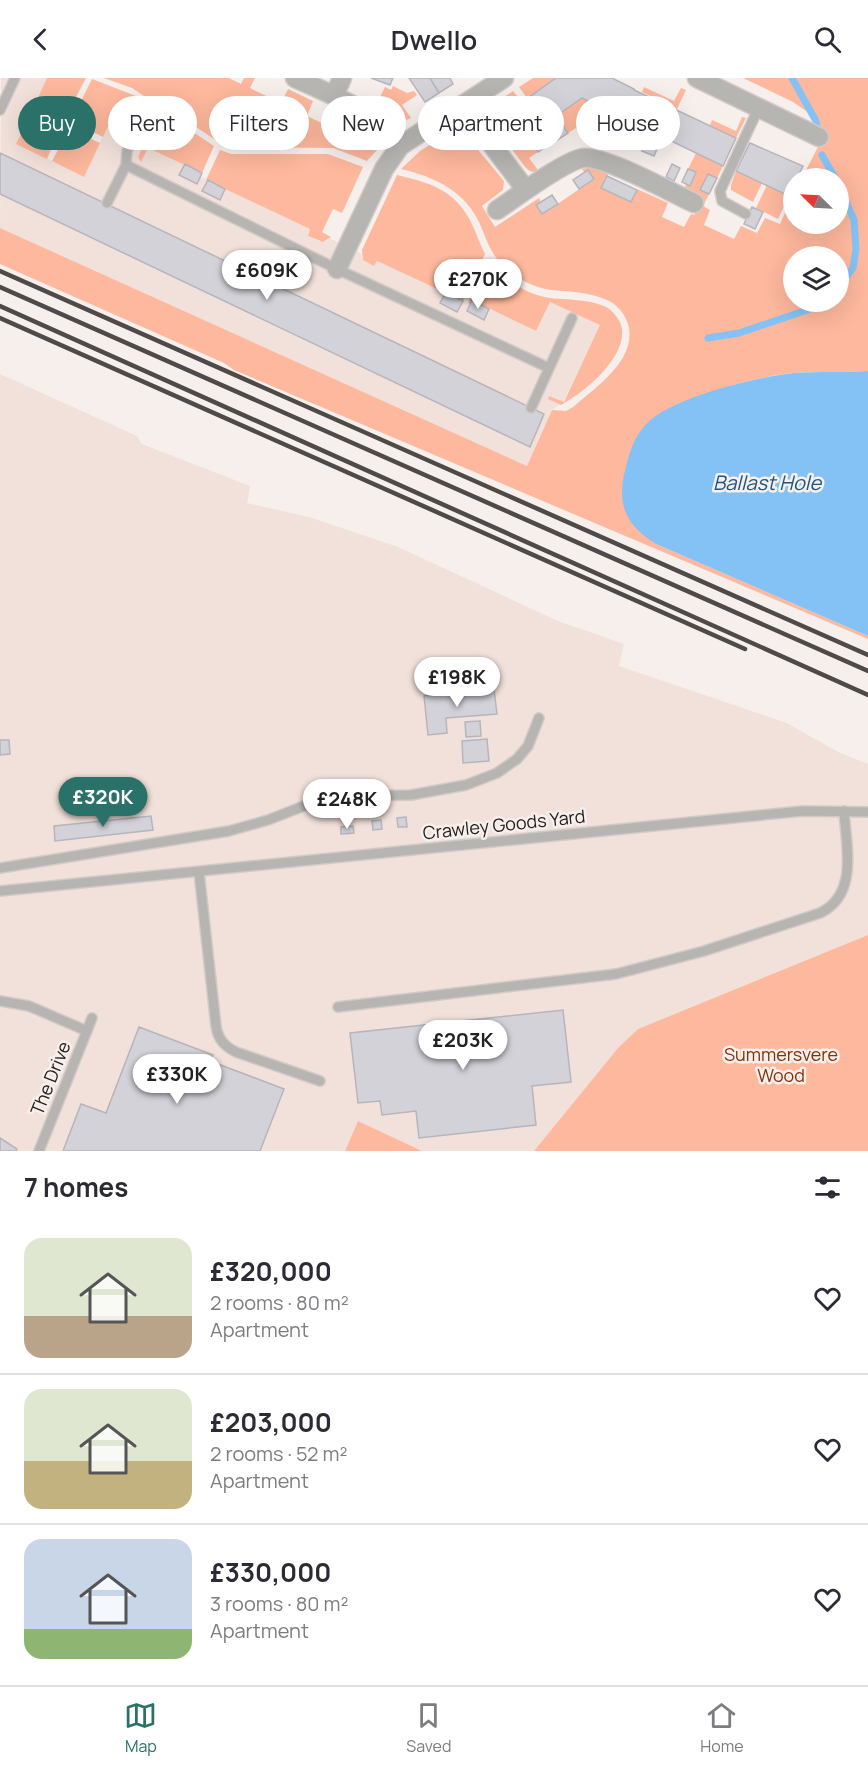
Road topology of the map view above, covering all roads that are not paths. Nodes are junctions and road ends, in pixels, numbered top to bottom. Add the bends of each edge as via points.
1 (15, 78) edge
2 (296, 78) edge
3 (342, 78) edge
4 (504, 78) edge
5 (697, 78) edge
6 (334, 96) joint
7 (476, 96) edge
8 (759, 107) junction
9 (0, 108) edge
10 (819, 137) dead end
11 (128, 150) edge
12 (397, 150) edge
13 (496, 150) edge
14 (126, 165) junction
15 (526, 190) junction
16 (107, 203) dead end
17 (694, 203) dead end
18 (497, 210) dead end
19 (746, 214) dead end
20 (337, 269) junction
21 (572, 318) dead end
22 (549, 368) junction
23 (531, 408) dead end
24 (539, 718) dead end
25 (844, 811) junction
26 (868, 812) edge
27 (0, 868) edge
28 (199, 872) junction
29 (0, 891) edge
30 (0, 1001) edge
31 (338, 1006) dead end
32 (92, 1018) dead end
33 (87, 1031) junction
34 (320, 1081) dead end
35 (39, 1151) edge

1 - 9 lane
2 - 6 street
3 - 6 street
4 - 7 street
5 - 8 street
8 - 10 street
8 - 19 lane via 720,191 722,201
11 - 14 lane
12 - 20 street via 384,169
13 - 15 street
14 - 16 lane
14 - 20 lane
15 - 17 street via 576,159 586,157 604,161
15 - 18 street
20 - 22 lane
21 - 22 lane
22 - 23 lane
24 - 27 lane via 528,746 517,759 497,773 466,785 411,795 336,796 229,831
25 - 26 lane, Crawley Goods Yard
25 - 28 lane, Crawley Goods Yard via 791,812
25 - 31 lane via 845,885 836,902 820,913 704,951 616,974
28 - 29 lane, Crawley Goods Yard
28 - 34 lane via 219,1039 236,1052
30 - 33 lane via 29,1006
32 - 33 lane, The Drive
33 - 35 lane, The Drive

